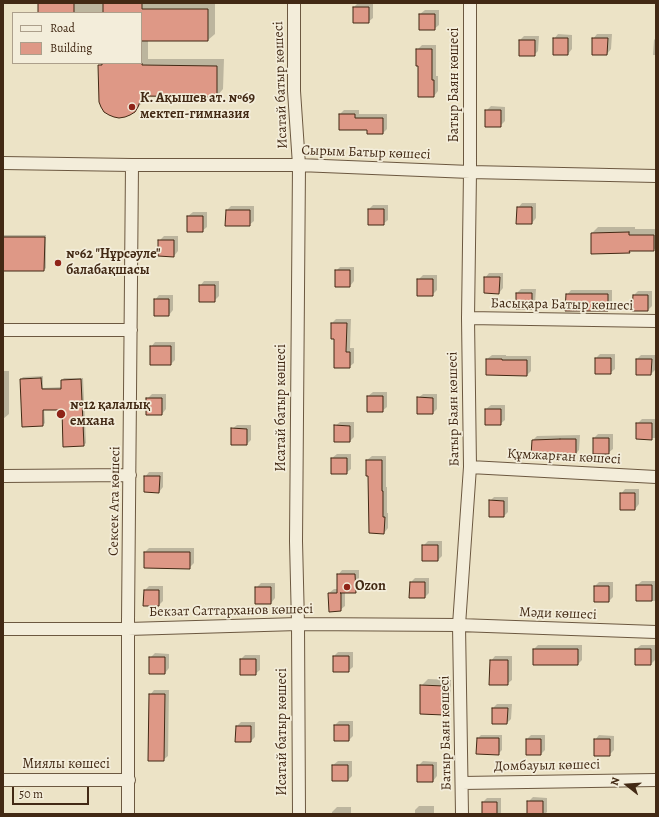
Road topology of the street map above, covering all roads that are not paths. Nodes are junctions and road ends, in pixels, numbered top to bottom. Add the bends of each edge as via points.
1 (294, 3) edge
2 (470, 3) edge
3 (3, 163) edge
4 (132, 165) junction
5 (298, 166) junction
6 (470, 172) junction
7 (656, 176) edge
8 (468, 318) junction
9 (656, 321) edge
10 (3, 330) edge
11 (131, 330) junction
12 (470, 467) junction
13 (130, 475) junction
14 (3, 476) edge
15 (656, 478) edge
16 (298, 624) junction
17 (459, 625) junction
18 (3, 629) edge
19 (128, 629) junction
20 (656, 632) edge
21 (3, 780) edge
22 (129, 780) junction
23 (656, 780) edge
24 (462, 783) junction
25 (128, 814) edge
26 (299, 814) edge
27 (462, 814) edge

1 - 5 street, Исатай батыр көшесі via 294,91
2 - 6 street, Батыр Баян көшесі
3 - 4 street, Сырым Батыр көшесі
4 - 5 street, Сырым Батыр көшесі
4 - 11 street, Сексек Ата көшесі
5 - 6 street, Сырым Батыр көшесі
5 - 16 street, Исатай батыр көшесі
6 - 7 street, Сырым Батыр көшесі
6 - 8 street, Батыр Баян көшесі
8 - 9 street, Басықара Батыр көшесі
8 - 12 street, Батыр Баян көшесі
10 - 11 street
11 - 13 street, Сексек Ата көшесі
12 - 15 street, Құмжарған көшесі
12 - 17 street, Батыр Баян көшесі
13 - 14 street
13 - 19 street, Сексек Ата көшесі
16 - 17 street, Бекзат Саттарханов көшесі
16 - 19 street, Бекзат Саттарханов көшесі
16 - 26 street, Исатай батыр көшесі
17 - 20 street, Мәди көшесі
17 - 24 street, Батыр Баян көшесі
18 - 19 street, Бекзат Саттарханов көшесі
19 - 22 street, Сексек Ата көшесі
21 - 22 street, Миялы көшесі
22 - 25 street, Сексек Ата көшесі
23 - 24 street, Домбауыл көшесі
24 - 27 street, Батыр Баян көшесі

